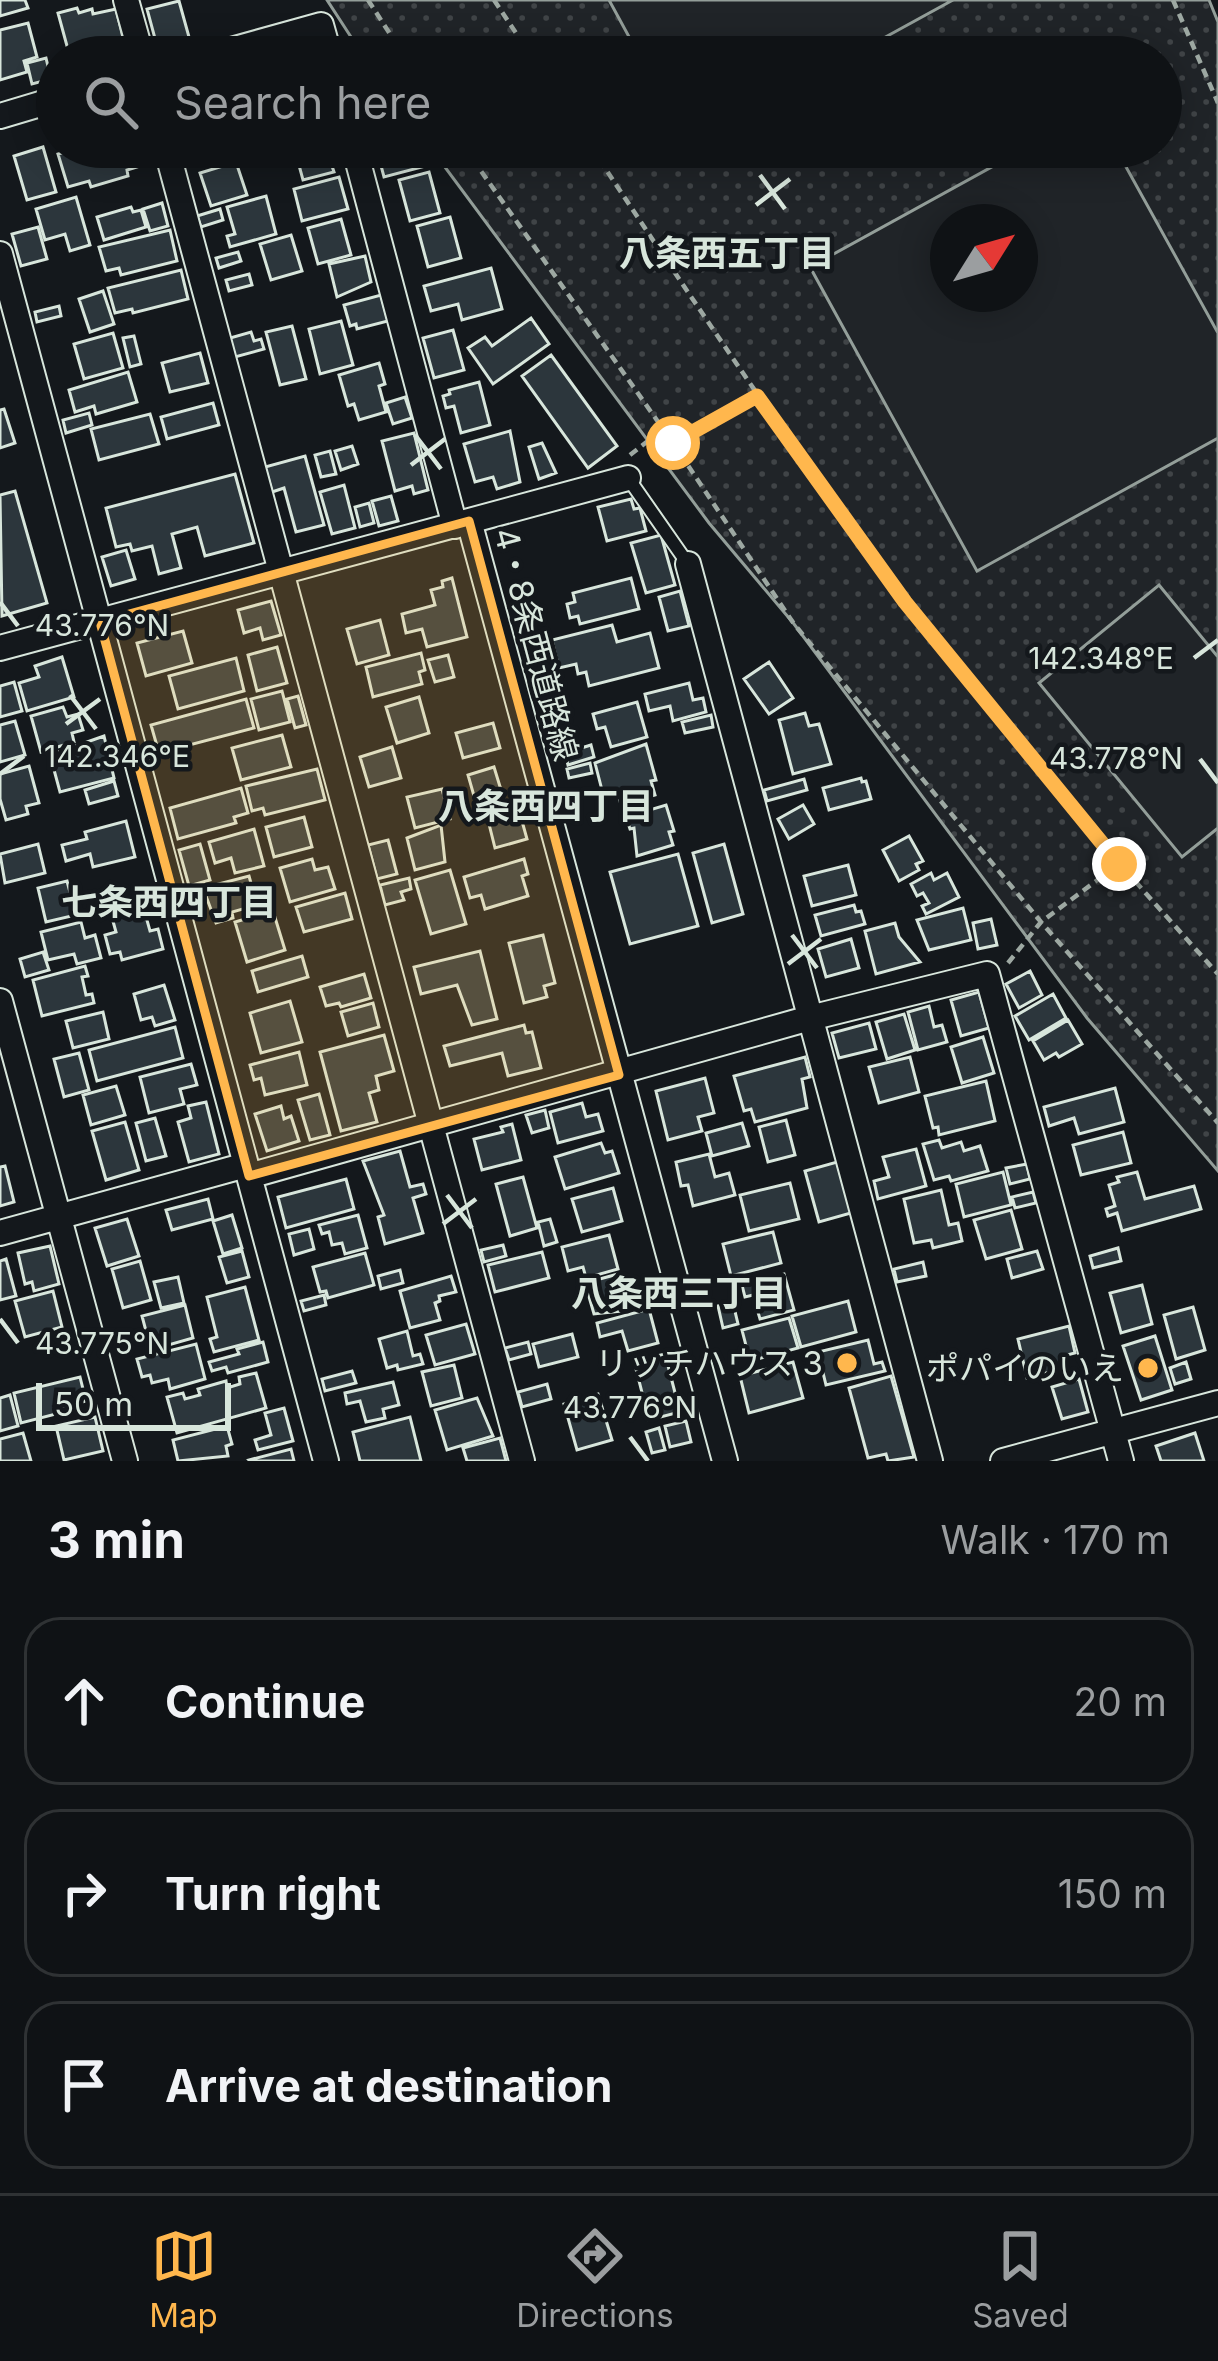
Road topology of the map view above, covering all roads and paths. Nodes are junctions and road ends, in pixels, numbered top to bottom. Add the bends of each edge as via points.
1 (126, 0) edge
2 (368, 0) edge
3 (494, 0) edge
4 (1173, 0) edge
5 (136, 36) edge
6 (281, 36) edge
7 (324, 36) edge
8 (392, 36) edge
9 (518, 36) edge
10 (1218, 103) edge
11 (36, 105) edge
12 (0, 116) edge
13 (172, 168) edge
14 (360, 168) edge
15 (479, 168) edge
16 (605, 168) edge
17 (0, 254) edge
18 (757, 396) junction
19 (663, 429) junction
20 (673, 443) junction
21 (628, 467) junction
22 (462, 524) junction
23 (688, 564) joint
24 (282, 574) junction
25 (100, 622) junction
26 (0, 648) edge
27 (1119, 864) junction
28 (1041, 922) junction
29 (1004, 969) dead end
30 (1218, 974) edge
31 (0, 1001) edge
32 (810, 1018) junction
33 (620, 1075) junction
34 (1218, 1123) edge
35 (431, 1124) junction
36 (248, 1171) junction
37 (59, 1217) junction
38 (0, 1233) edge
39 (1218, 1403) edge
40 (1113, 1432) junction
41 (125, 1461) edge
42 (326, 1461) edge
43 (522, 1461) edge
44 (724, 1461) edge
45 (930, 1461) edge
46 (1004, 1461) edge
47 (1121, 1461) edge

1 - 5 street
2 - 8 path
3 - 9 path
4 - 10 path
6 - 7 street via 321,25
11 - 12 street
13 - 24 street
14 - 22 street
15 - 19 path
16 - 18 path
17 - 25 street
18 - 20 path
18 - 27 path via 905,602
19 - 20 path
19 - 21 path
20 - 28 path via 794,624
21 - 22 street
21 - 23 lane
22 - 24 street, 4・8条西道路線
22 - 33 street, 4・8条西道路線
23 - 32 street
24 - 25 street, 4・8条西道路線
24 - 35 street
25 - 26 street, 4・8条西道路線
25 - 36 street
27 - 28 path
27 - 30 path
28 - 29 path
28 - 34 path
31 - 37 street
32 - 33 street
32 - 40 street via 987,974
32 - 45 street
33 - 35 street
33 - 44 street, 4・8条西道路線
35 - 36 street
35 - 43 street
36 - 37 street
36 - 42 street
37 - 38 street
37 - 41 street
39 - 40 street
40 - 46 street
40 - 47 street

